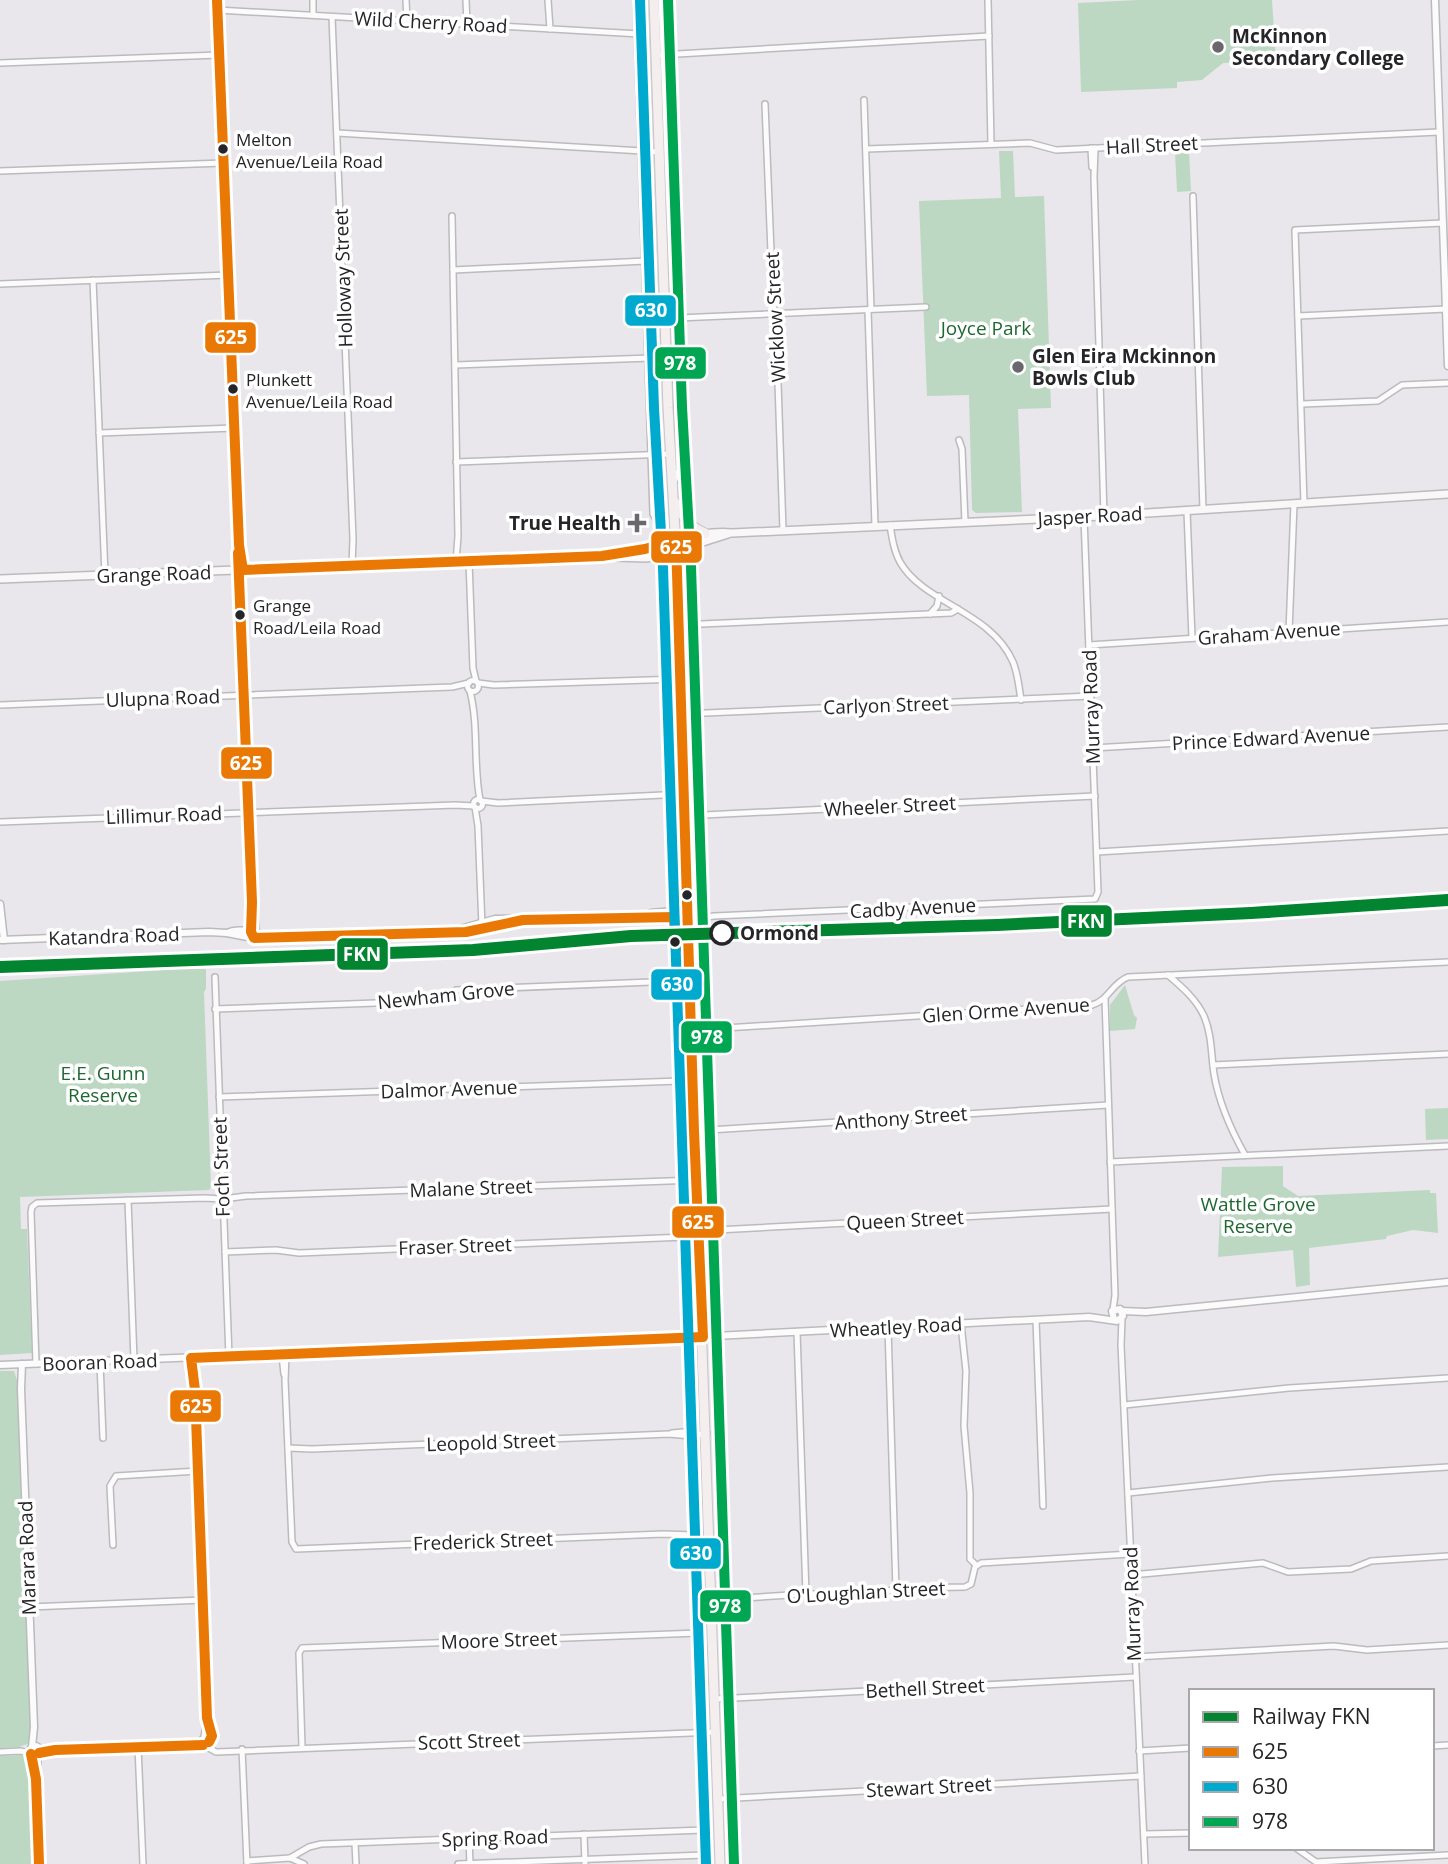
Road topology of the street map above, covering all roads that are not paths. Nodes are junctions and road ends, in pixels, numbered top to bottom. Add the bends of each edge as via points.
1 (217, 0) edge
2 (313, 0) edge
3 (406, 0) edge
4 (466, 0) edge
5 (548, 0) edge
6 (636, 0) edge
7 (643, 0) edge
8 (654, 0) edge
9 (661, 0) edge
10 (988, 0) edge
11 (1435, 0) edge
12 (217, 10) junction
13 (313, 15) junction
14 (332, 17) junction
15 (407, 20) junction
16 (467, 24) junction
17 (550, 29) junction
18 (641, 34) junction
19 (989, 36) junction
20 (219, 55) junction
21 (660, 55) junction
22 (0, 63) edge
23 (863, 100) dead end
24 (765, 104) dead end
25 (1439, 132) junction
26 (337, 133) junction
27 (1440, 140) junction
28 (1448, 140) edge
29 (992, 144) junction
30 (1093, 148) junction
31 (866, 149) junction
32 (645, 152) junction
33 (659, 152) junction
34 (223, 163) junction
35 (0, 171) edge
36 (1193, 196) dead end
37 (452, 216) dead end
38 (1443, 223) junction
39 (1446, 236) edge
40 (649, 261) junction
41 (453, 270) junction
42 (228, 275) junction
43 (93, 280) junction
44 (0, 284) edge
45 (926, 307) dead end
46 (870, 309) junction
47 (1446, 309) junction
48 (775, 314) junction
49 (1298, 316) junction
50 (655, 319) junction
51 (669, 319) junction
52 (1447, 325) edge
53 (653, 358) junction
54 (455, 365) junction
55 (1448, 366) edge
56 (1448, 383) edge
57 (1302, 404) junction
58 (234, 428) junction
59 (99, 433) junction
60 (959, 440) dead end
61 (670, 454) junction
62 (655, 455) junction
63 (456, 462) junction
64 (672, 486) junction
65 (1448, 494) edge
66 (673, 501) junction
67 (1304, 503) junction
68 (1294, 504) junction
69 (1203, 510) junction
70 (1187, 511) junction
71 (1104, 516) junction
72 (1084, 517) junction
73 (965, 522) junction
74 (890, 525) junction
75 (875, 526) junction
76 (783, 530) junction
77 (705, 533) junction
78 (732, 533) junction
79 (662, 544) junction
80 (676, 545) junction
81 (662, 555) junction
82 (602, 556) junction
83 (462, 562) junction
84 (354, 566) junction
85 (240, 570) junction
86 (105, 575) junction
87 (0, 579) edge
88 (678, 590) junction
89 (663, 591) junction
90 (939, 596) junction
91 (958, 609) junction
92 (930, 614) junction
93 (1448, 622) edge
94 (679, 625) junction
95 (1289, 632) junction
96 (1192, 638) junction
97 (1089, 645) junction
98 (680, 678) junction
99 (666, 679) junction
100 (473, 686) junction
101 (245, 695) junction
102 (1091, 696) junction
103 (1021, 700) junction
104 (0, 705) edge
105 (681, 714) junction
106 (1448, 727) edge
107 (1093, 748) junction
108 (684, 794) junction
109 (670, 795) junction
110 (1095, 796) junction
111 (478, 804) junction
112 (249, 812) junction
113 (684, 816) junction
114 (0, 822) edge
115 (1448, 831) edge
116 (1097, 852) junction
117 (1096, 897) joint
118 (0, 904) edge
119 (674, 914) junction
120 (687, 917) junction
121 (0, 920) edge
122 (482, 926) junction
123 (254, 935) junction
124 (2, 940) edge
125 (1448, 962) edge
126 (1168, 975) junction
127 (215, 977) dead end
128 (677, 981) junction
129 (1105, 999) junction
130 (215, 1009) junction
131 (691, 1030) junction
132 (678, 1031) junction
133 (1448, 1054) edge
134 (1213, 1065) junction
135 (680, 1081) junction
136 (219, 1097) junction
137 (1108, 1105) junction
138 (694, 1131) junction
139 (1448, 1146) edge
140 (1245, 1156) junction
141 (1110, 1162) junction
142 (683, 1181) junction
143 (696, 1181) junction
144 (223, 1197) junction
145 (128, 1200) junction
146 (1112, 1209) junction
147 (698, 1231) junction
148 (685, 1237) junction
149 (225, 1252) junction
150 (1448, 1285) edge
151 (701, 1293) junction
152 (686, 1294) junction
153 (1117, 1315) junction
154 (1036, 1320) junction
155 (961, 1324) junction
156 (888, 1328) junction
157 (797, 1332) junction
158 (703, 1337) junction
159 (688, 1338) junction
160 (284, 1355) junction
161 (229, 1357) junction
162 (193, 1358) junction
163 (134, 1360) junction
164 (100, 1362) junction
165 (20, 1364) junction
166 (36, 1364) junction
167 (0, 1365) edge
168 (1448, 1378) edge
169 (1124, 1405) junction
170 (691, 1433) junction
171 (707, 1433) junction
172 (103, 1438) dead end
173 (289, 1451) junction
174 (1448, 1467) edge
175 (198, 1471) junction
176 (1128, 1493) junction
177 (1043, 1506) dead end
178 (695, 1533) junction
179 (113, 1545) dead end
180 (1130, 1554) junction
181 (1448, 1556) edge
182 (976, 1565) junction
183 (1131, 1575) junction
184 (896, 1590) junction
185 (806, 1594) junction
186 (203, 1600) junction
187 (712, 1600) junction
188 (29, 1607) junction
189 (698, 1633) junction
190 (1448, 1645) edge
191 (1134, 1657) junction
192 (1135, 1676) junction
193 (715, 1699) junction
194 (716, 1732) junction
195 (701, 1733) junction
196 (205, 1742) junction
197 (138, 1746) junction
198 (302, 1747) junction
199 (1189, 1748) edge
200 (242, 1749) junction
201 (35, 1751) junction
202 (1139, 1751) junction
203 (0, 1752) edge
204 (1141, 1776) junction
205 (718, 1799) junction
206 (705, 1830) junction
207 (1189, 1833) edge
208 (584, 1834) junction
209 (1144, 1836) junction
210 (469, 1839) junction
211 (355, 1843) junction
212 (1298, 1850) edge
213 (1448, 1855) edge
214 (290, 1858) junction
215 (706, 1860) edge
216 (1406, 1861) edge
217 (247, 1862) edge
218 (585, 1862) edge
219 (1318, 1863) edge
220 (39, 1864) edge
221 (142, 1864) edge
222 (304, 1864) edge
223 (356, 1864) edge
224 (458, 1864) edge
225 (470, 1864) edge
226 (720, 1864) edge
227 (1145, 1864) edge

1 - 12 street
2 - 13 street
3 - 15 street
4 - 16 street
5 - 17 street
6 - 18 street
7 - 18 highway
8 - 21 highway
9 - 21 street
10 - 19 street
11 - 25 street
12 - 13 street, Wild Cherry Road
12 - 20 street
13 - 14 street, Wild Cherry Road
14 - 15 street, Wild Cherry Road
14 - 26 street, Holloway Street
15 - 16 street, Wild Cherry Road
16 - 17 street, Wild Cherry Road
17 - 18 street, Wild Cherry Road
18 - 32 highway
19 - 21 street
19 - 29 street
20 - 22 street
20 - 34 street
21 - 33 highway
21 - 51 street
23 - 31 street
24 - 48 street, Wicklow Street
25 - 27 street
25 - 30 street, Hall Street
26 - 32 street
26 - 84 street, Holloway Street
27 - 28 street
27 - 38 street
29 - 30 street, Hall Street
29 - 31 street, Hall Street
30 - 71 street
31 - 46 street
32 - 33 street
32 - 40 highway
33 - 51 highway
34 - 35 street
34 - 42 street
36 - 69 street
37 - 41 street
38 - 39 street
38 - 49 street via 1295,230
39 - 47 street
40 - 41 street
40 - 50 highway
40 - 53 street
41 - 54 street
42 - 43 street
42 - 58 street
43 - 44 street
43 - 59 street
45 - 46 street
46 - 48 street
46 - 75 street
47 - 49 street
47 - 52 street
48 - 51 street
48 - 76 street, Wicklow Street
49 - 57 street
50 - 51 street
50 - 53 highway
51 - 61 highway
51 - 64 street via 679,470
52 - 55 street
53 - 54 street
53 - 62 highway
54 - 63 street
56 - 57 street via 1402,385 1378,401
57 - 67 street
58 - 59 street
58 - 85 street
59 - 86 street
60 - 73 street
61 - 62 street
61 - 64 highway
62 - 63 street
62 - 79 highway
63 - 83 street
64 - 66 highway
65 - 67 main road, Jasper Road
66 - 77 highway via 687,522
66 - 80 highway
67 - 68 main road, Jasper Road
68 - 69 main road, Jasper Road
68 - 95 street
69 - 70 main road, Jasper Road
70 - 71 main road, Jasper Road
70 - 96 street
71 - 72 main road, Jasper Road
72 - 73 main road, Jasper Road
72 - 97 street, Murray Road
73 - 74 main road, Jasper Road
74 - 75 main road, Jasper Road
74 - 90 street via 904,568
75 - 76 main road, Jasper Road
76 - 78 main road, Jasper Road
77 - 78 main road, Jasper Road
77 - 80 main road, Jasper Road
78 - 80 main road, Jasper Road
79 - 80 main road, Grange Road
79 - 81 highway
79 - 82 main road, Grange Road
80 - 81 main road, Jasper Road
80 - 88 highway
81 - 82 main road, Grange Road
81 - 89 highway
82 - 83 main road, Grange Road
83 - 84 main road, Grange Road
83 - 100 street
84 - 85 main road, Grange Road
85 - 86 main road, Grange Road
85 - 101 street
86 - 87 main road, Grange Road
88 - 89 highway
88 - 94 highway
89 - 99 highway
90 - 91 street
90 - 92 street
91 - 92 street
91 - 103 street via 991,632 1006,650 1016,670
92 - 94 street
93 - 95 street, Graham Avenue
94 - 98 highway
95 - 96 street, Graham Avenue
96 - 97 street, Graham Avenue
97 - 102 street, Murray Road
98 - 99 street, Ulupna Road
98 - 105 highway
99 - 100 street, Ulupna Road
99 - 109 highway
100 - 101 street, Ulupna Road
100 - 111 street
101 - 104 street, Ulupna Road
101 - 112 street
102 - 103 street, Carlyon Street
102 - 107 street, Murray Road
103 - 105 street, Carlyon Street
105 - 108 highway
106 - 107 street, Prince Edward Avenue
107 - 110 street, Murray Road
108 - 109 street, Lillimur Road
108 - 113 highway
109 - 111 street, Lillimur Road
109 - 119 highway
110 - 113 street, Wheeler Street
110 - 116 street, Murray Road
111 - 112 street, Lillimur Road
111 - 122 street
112 - 114 street, Lillimur Road
112 - 123 street
113 - 120 highway
115 - 116 street
116 - 117 street, Murray Road
117 - 120 street, Cadby Avenue via 1086,901
118 - 121 street
119 - 120 street, Katandra Road
119 - 122 street, Katandra Road
119 - 128 highway
120 - 131 highway
121 - 124 street
122 - 123 street, Katandra Road via 450,931
123 - 124 street, Katandra Road
125 - 126 street, Glen Orme Avenue
126 - 129 street, Glen Orme Avenue via 1123,978
126 - 134 street via 1203,1016
127 - 130 street, Foch Street
128 - 130 street, Newham Grove via 457,990 429,1001
128 - 132 highway
129 - 131 street, Glen Orme Avenue via 1087,1005
129 - 137 street, Murray Road
130 - 136 street, Foch Street
131 - 132 street, Glen Orme Avenue
131 - 138 highway
132 - 135 highway
133 - 134 street
134 - 140 street via 1223,1110
135 - 136 street, Dalmor Avenue
135 - 142 highway
136 - 144 street, Foch Street
137 - 138 street, Anthony Street
137 - 141 street, Murray Road
138 - 143 highway
139 - 140 street
140 - 141 street
141 - 146 street, Murray Road
142 - 143 street, Malane Street
142 - 144 street, Malane Street
142 - 148 highway
143 - 147 highway
144 - 145 street, Malane Street
144 - 149 street, Foch Street
145 - 163 street
145 - 166 street, Malane Street via 32,1207
146 - 147 street, Queen Street
146 - 153 street, Murray Road
147 - 151 highway
148 - 149 street, Fraser Street
148 - 152 highway
149 - 161 street, Foch Street
150 - 153 street, Wheatley Road
151 - 152 highway
151 - 158 highway
152 - 159 highway
153 - 154 street, Wheatley Road
153 - 169 street, Murray Road
154 - 155 street, Wheatley Road
154 - 177 street
155 - 156 street, Wheatley Road
155 - 182 street via 970,1559
156 - 157 street, Wheatley Road
156 - 184 street
157 - 158 street, Wheatley Road
157 - 185 street
158 - 159 street, Booran Road
158 - 171 highway
159 - 160 street, Booran Road
159 - 170 highway
160 - 161 street, Booran Road
160 - 173 street
161 - 162 street, Booran Road
162 - 163 street, Booran Road
162 - 175 street
163 - 164 street, Booran Road
164 - 166 street, Booran Road
164 - 172 street
165 - 166 street, Booran Road
165 - 167 street, Booran Road
165 - 188 street, Marara Road
168 - 169 street
169 - 176 street, Murray Road
170 - 171 street, Leopold Street
170 - 173 street, Leopold Street
170 - 178 highway
171 - 187 highway
173 - 178 street, Frederick Street via 294,1547 300,1550
174 - 176 street
175 - 179 street via 116,1476 110,1486
175 - 186 street
176 - 180 street, Murray Road
178 - 189 highway
180 - 182 street
180 - 183 street, Murray Road
181 - 183 street via 1370,1561 1351,1569 1288,1572 1263,1563
182 - 184 street, O'Loughlan Street via 968,1586
183 - 191 street, Murray Road
184 - 185 street, O'Loughlan Street
185 - 187 street, O'Loughlan Street
186 - 188 street
186 - 196 street
187 - 193 highway
188 - 201 street, Marara Road
189 - 195 highway
189 - 198 street, Moore Street via 301,1649
190 - 191 street
191 - 192 street, Murray Road
192 - 193 street, Bethell Street
192 - 202 street, Murray Road
193 - 194 highway
194 - 195 street, Scott Street
194 - 205 highway
195 - 198 street, Scott Street
195 - 206 highway
196 - 197 street
196 - 200 street, Scott Street via 222,1750
197 - 201 street
197 - 221 street
198 - 200 street, Scott Street
199 - 202 street
200 - 217 street
201 - 203 street
201 - 220 street, Marara Road
202 - 204 street, Murray Road
204 - 205 street, Stewart Street
204 - 209 street, Murray Road
205 - 226 highway
206 - 208 street, Spring Road
206 - 215 highway
207 - 209 street
208 - 210 street, Spring Road
208 - 218 street
209 - 227 street, Murray Road
210 - 211 street, Spring Road
210 - 225 street
211 - 214 street, Spring Road via 315,1845
211 - 223 street
212 - 219 street
213 - 216 street
214 - 217 street, Spring Road
214 - 222 street, Spring Road
215 - 218 street, Spring Road
216 - 219 street
218 - 225 street, Spring Road
224 - 225 street, Spring Road

